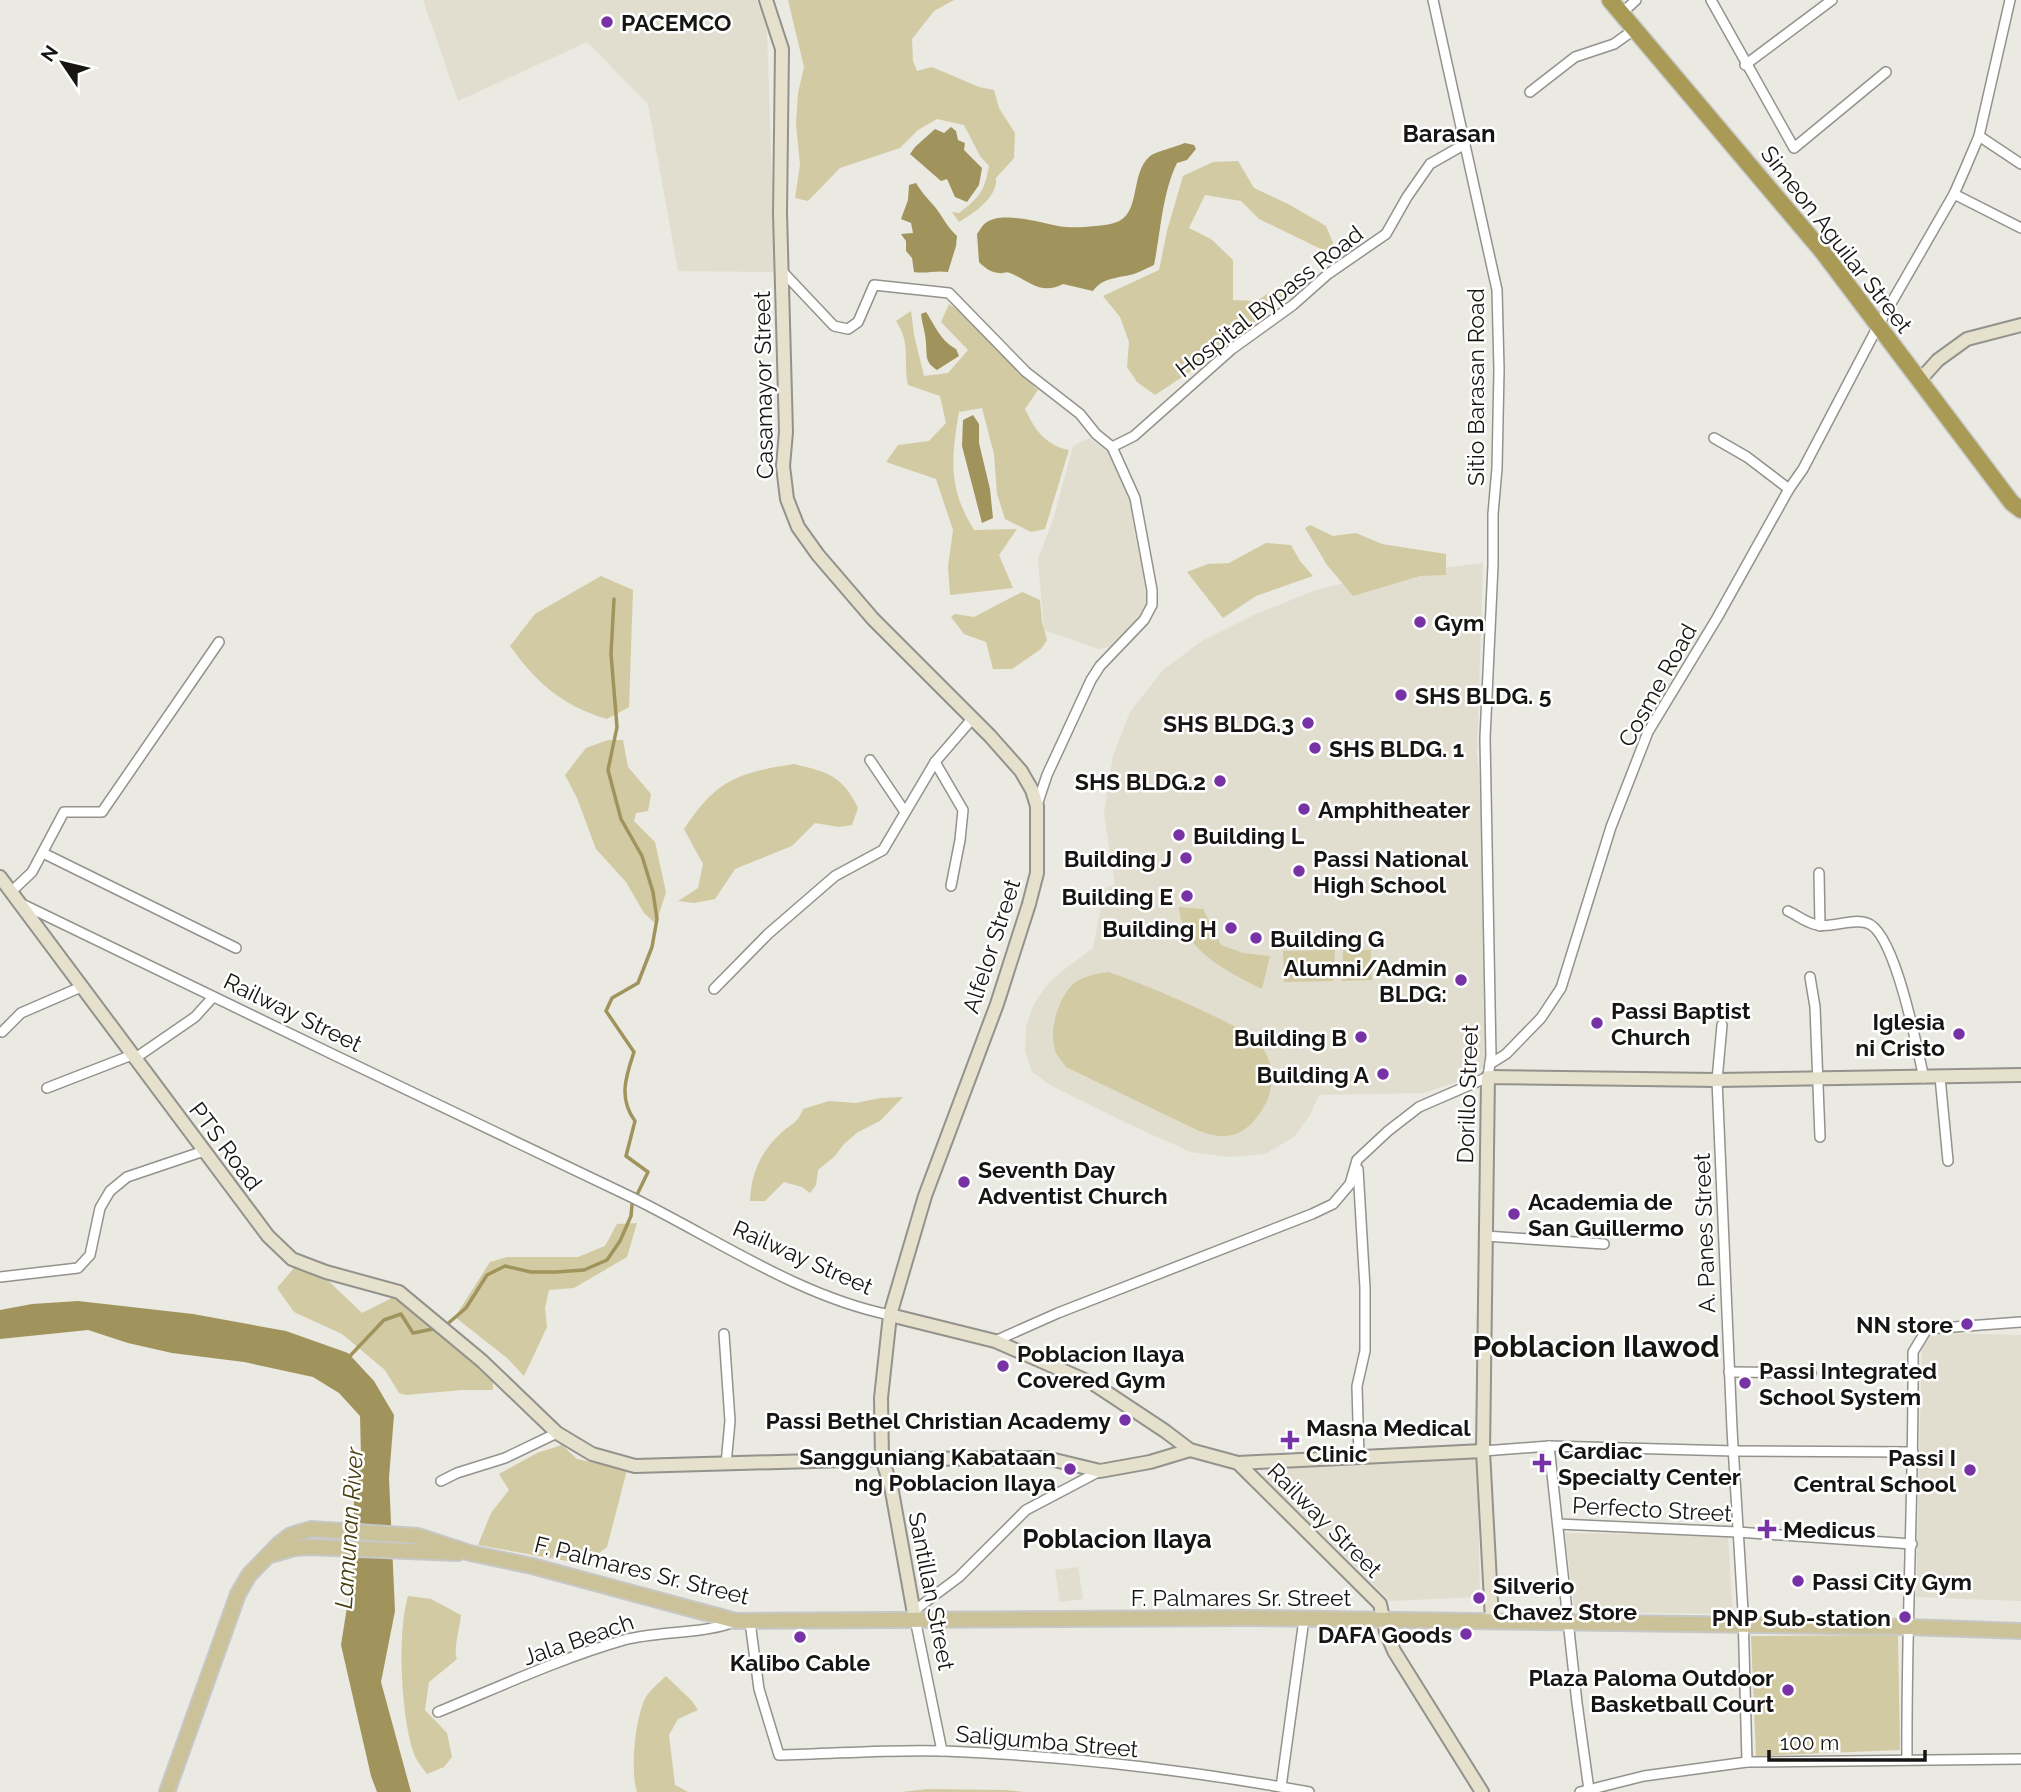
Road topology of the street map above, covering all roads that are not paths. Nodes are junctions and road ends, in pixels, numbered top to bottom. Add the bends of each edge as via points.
1 (766, 0) edge
2 (1433, 0) edge
3 (1610, 0) edge
4 (1636, 0) edge
5 (1711, 0) edge
6 (1832, 0) edge
7 (2010, 0) edge
8 (1622, 13) junction
9 (1634, 29) junction
10 (1745, 65) junction
11 (1886, 72) dead end
12 (1530, 92) dead end
13 (1979, 136) junction
14 (1465, 144) junction
15 (2021, 163) edge
16 (1954, 194) junction
17 (2021, 228) edge
18 (782, 271) junction
19 (2021, 325) edge
20 (1878, 326) junction
21 (1919, 381) junction
22 (1714, 438) dead end
23 (1112, 447) junction
24 (1790, 489) junction
25 (2021, 510) edge
26 (219, 642) dead end
27 (972, 719) junction
28 (1485, 738) joint
29 (870, 760) dead end
30 (935, 762) junction
31 (1037, 806) junction
32 (905, 812) junction
33 (43, 853) junction
34 (1819, 873) dead end
35 (0, 877) edge
36 (951, 886) dead end
37 (6, 893) edge
38 (20, 903) junction
39 (1788, 911) dead end
40 (1820, 926) junction
41 (236, 948) dead end
42 (1810, 977) dead end
43 (81, 987) junction
44 (714, 989) dead end
45 (213, 998) junction
46 (1723, 1025) dead end
47 (2, 1032) dead end
48 (133, 1057) junction
49 (1489, 1070) junction
50 (2021, 1075) edge
51 (1818, 1077) junction
52 (1940, 1077) junction
53 (1924, 1078) junction
54 (1717, 1080) junction
55 (47, 1088) dead end
56 (1820, 1137) dead end
57 (204, 1151) junction
58 (1357, 1160) junction
59 (1948, 1161) dead end
60 (1485, 1236) junction
61 (1604, 1244) dead end
62 (0, 1277) edge
63 (890, 1315) junction
64 (2021, 1322) edge
65 (724, 1334) dead end
66 (995, 1341) junction
67 (1729, 1372) junction
68 (1811, 1373) dead end
69 (557, 1433) junction
70 (1549, 1446) junction
71 (1190, 1450) junction
72 (1483, 1451) junction
73 (1734, 1451) junction
74 (1913, 1452) junction
75 (1359, 1457) junction
76 (882, 1459) junction
77 (1238, 1463) junction
78 (726, 1465) junction
79 (1100, 1471) junction
80 (441, 1481) dead end
81 (1558, 1524) junction
82 (1737, 1532) junction
83 (1912, 1544) junction
84 (470, 1553) junction
85 (268, 1555) junction
86 (915, 1615) junction
87 (1304, 1619) junction
88 (1385, 1619) junction
89 (1492, 1620) junction
90 (743, 1621) junction
91 (1569, 1622) junction
92 (1743, 1625) junction
93 (1907, 1627) junction
94 (2021, 1631) edge
95 (438, 1712) dead end
96 (942, 1751) junction
97 (2021, 1759) edge
98 (1907, 1760) junction
99 (1747, 1762) junction
100 (1281, 1787) junction
101 (1584, 1791) edge
102 (167, 1792) edge
103 (1309, 1792) edge
104 (1482, 1792) edge

1 - 18 street, Casamayor Street via 782,49
2 - 14 street, Sitio Barasan Road
3 - 8 highway, Simeon Aguilar Street
4 - 8 street
5 - 10 street
6 - 10 street
7 - 13 street, Cosme Road
8 - 9 highway, Simeon Aguilar Street
9 - 12 street via 1614,44 1575,57
9 - 20 highway, Simeon Aguilar Street via 1822,251
10 - 11 street via 1794,148
13 - 15 street
13 - 16 street, Cosme Road
14 - 23 street, Hospital Bypass Road via 1430,164 1386,234 1232,349 1134,436
14 - 28 street, Sitio Barasan Road via 1497,290 1497,468
16 - 17 street
16 - 20 street, Cosme Road
18 - 23 street via 834,326 848,329 858,322 874,285 949,293 1026,372 1080,414
18 - 27 street, Casamayor Street via 783,466 794,517 818,555 873,619
19 - 21 street via 1967,339
20 - 21 highway, Simeon Aguilar Street
20 - 24 street, Cosme Road
21 - 25 highway, Simeon Aguilar Street
22 - 24 street
23 - 31 street, Alfelor Street via 1135,498 1152,605 1091,680
24 - 49 street, Cosme Road via 1647,732 1611,827 1561,988 1541,1018
26 - 33 street via 102,812 64,812
27 - 30 street
27 - 31 street, Casamayor Street via 1021,771
28 - 49 street, Dorillo Street
29 - 32 street
30 - 32 street
30 - 36 street via 963,810
31 - 63 street, Alfelor Street via 1037,873 1029,904 925,1196
32 - 44 street via 883,850 835,876 768,933
33 - 37 street via 32,872
33 - 41 street
34 - 40 street
35 - 37 street, PTS Road
37 - 38 street, PTS Road
38 - 43 street, PTS Road
38 - 45 street, Railway Street
39 - 40 street
40 - 53 street via 1866,922 1876,928 1903,991
42 - 51 street
43 - 47 street via 21,1013
43 - 48 street, PTS Road
45 - 48 street via 195,1017
45 - 63 street, Railway Street via 631,1197 793,1280 855,1308
46 - 54 street, A. Panes Street
48 - 55 street
48 - 57 street, PTS Road
49 - 54 street
49 - 58 street, Cosme Road via 1419,1107
49 - 60 street, Dorillo Street
50 - 52 street
51 - 53 street
51 - 54 street
51 - 56 street
52 - 53 street
52 - 59 street
54 - 67 street, A. Panes Street
57 - 62 street via 127,1177 110,1191 100,1208 90,1255 78,1268
57 - 69 street, PTS Road via 268,1237 292,1259 399,1292 482,1361
58 - 66 street via 1350,1184 1333,1204
58 - 75 street via 1365,1288 1365,1351 1357,1386
60 - 61 street
60 - 72 street, Dorillo Street
63 - 66 street, Railway Street
63 - 76 street, Santillan Street via 881,1398
64 - 74 street via 1927,1329 1913,1352
65 - 78 street via 730,1420
66 - 71 street, Railway Street via 1094,1384
67 - 68 street
67 - 73 street, A. Panes Street
69 - 78 street, PTS Road via 592,1454 635,1466
69 - 80 street
70 - 72 street
70 - 73 street
70 - 81 street
71 - 77 street, Railway Street
71 - 79 street
72 - 75 street
72 - 89 street, Dorillo Street
73 - 74 street
73 - 82 street, A. Panes Street
74 - 83 street
75 - 77 street
76 - 78 street, PTS Road
76 - 79 street, PTS Road via 1046,1458
76 - 86 street, Santillan Street
77 - 88 street, Railway Street via 1374,1597
79 - 86 street via 1026,1510
81 - 82 street, Perfecto Street
81 - 91 street
82 - 83 street, Perfecto Street
82 - 92 street, A. Panes Street
83 - 93 street
84 - 85 main road, F. Palmares Sr. Street via 327,1547
84 - 85 main road, F. Palmares Sr. Street via 432,1539 311,1529 291,1535
84 - 90 main road, F. Palmares Sr. Street
85 - 102 main road via 238,1594
86 - 87 main road, F. Palmares Sr. Street
86 - 90 main road, F. Palmares Sr. Street
86 - 96 street, Santillan Street
87 - 88 main road, F. Palmares Sr. Street
87 - 100 street
88 - 89 main road, F. Palmares Sr. Street
88 - 104 street, Railway Street via 1394,1651
89 - 91 main road, F. Palmares Sr. Street
90 - 95 street, Jala Beach via 627,1639
90 - 96 street, Saligumba Street via 779,1755
91 - 92 main road, F. Palmares Sr. Street
91 - 101 street
92 - 93 main road, F. Palmares Sr. Street
92 - 99 street, A. Panes Street
93 - 94 main road, F. Palmares Sr. Street
93 - 98 street
96 - 100 street, Saligumba Street via 1099,1762
97 - 98 street
98 - 99 street
99 - 101 street via 1644,1776
100 - 103 street, Saligumba Street

